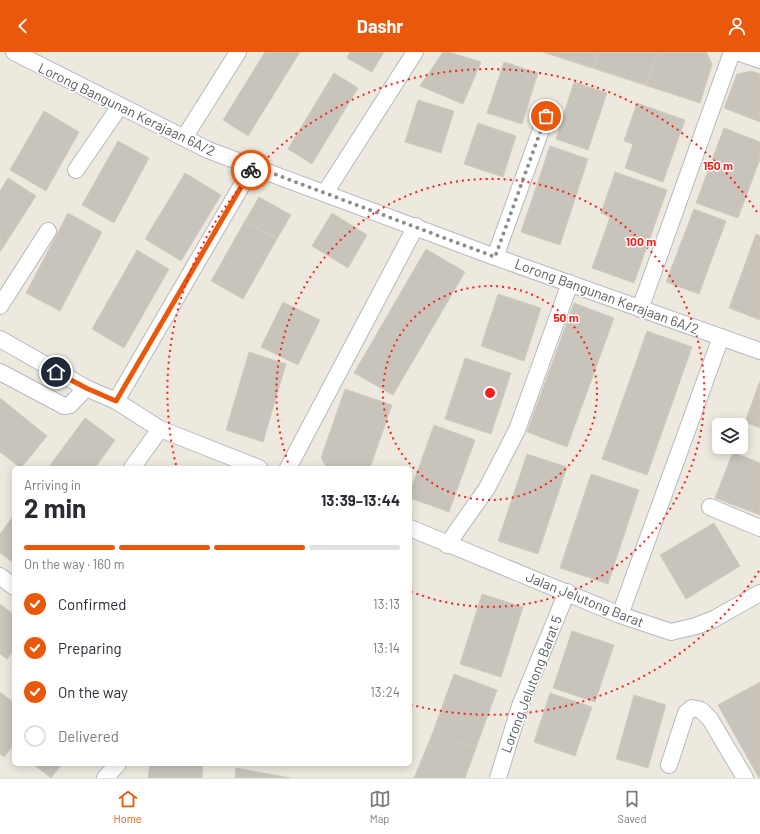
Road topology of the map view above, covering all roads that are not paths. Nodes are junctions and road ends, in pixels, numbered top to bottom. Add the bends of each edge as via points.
1 (14, 52) edge
2 (238, 52) edge
3 (415, 52) edge
4 (732, 52) edge
5 (737, 52) edge
6 (760, 60) edge
7 (120, 106) junction
8 (546, 116) dead end
9 (184, 138) junction
10 (253, 166) junction
11 (76, 170) dead end
12 (325, 193) junction
13 (416, 226) junction
14 (48, 231) dead end
15 (495, 257) junction
16 (570, 283) junction
17 (0, 306) edge
18 (640, 309) junction
19 (720, 337) junction
20 (1, 341) edge
21 (760, 351) edge
22 (0, 372) edge
23 (86, 388) junction
24 (116, 401) junction
25 (160, 429) junction
26 (133, 466) edge
27 (254, 466) edge
28 (289, 466) edge
29 (710, 507) dead end
30 (760, 528) edge
31 (412, 529) edge
32 (447, 545) junction
33 (0, 576) edge
34 (12, 585) edge
35 (567, 592) junction
36 (760, 593) edge
37 (620, 615) junction
38 (669, 765) dead end
39 (116, 766) edge
40 (105, 778) edge
41 (498, 778) edge
42 (745, 778) edge

1 - 7 street, Lorong Bangunan Kerajaan 6A/2
2 - 9 street
3 - 12 street
4 - 18 street
5 - 6 street
7 - 9 street, Lorong Bangunan Kerajaan 6A/2
7 - 11 street
8 - 15 street
9 - 10 street, Lorong Bangunan Kerajaan 6A/2 via 208,150
10 - 12 street, Lorong Bangunan Kerajaan 6A/2
10 - 24 street
12 - 13 street, Lorong Bangunan Kerajaan 6A/2
13 - 15 street, Lorong Bangunan Kerajaan 6A/2
13 - 28 street
14 - 17 street
15 - 16 street, Lorong Bangunan Kerajaan 6A/2
16 - 18 street, Lorong Bangunan Kerajaan 6A/2
16 - 32 street via 517,430 487,488
18 - 19 street, Lorong Bangunan Kerajaan 6A/2
19 - 21 street, Lorong Bangunan Kerajaan 6A/2
19 - 37 street
20 - 23 street
22 - 23 street via 64,406 70,405
23 - 24 street
24 - 25 street
25 - 26 street
25 - 27 street
29 - 30 street
31 - 32 street, Jalan Jelutong Barat
32 - 35 street, Jalan Jelutong Barat
33 - 34 street
35 - 37 street, Jalan Jelutong Barat
35 - 41 street, Lorong Jelutong Barat 5 via 520,706
36 - 37 street, Jalan Jelutong Barat via 714,619 671,632
38 - 42 street via 686,713 692,708 701,710 710,719
39 - 40 street

